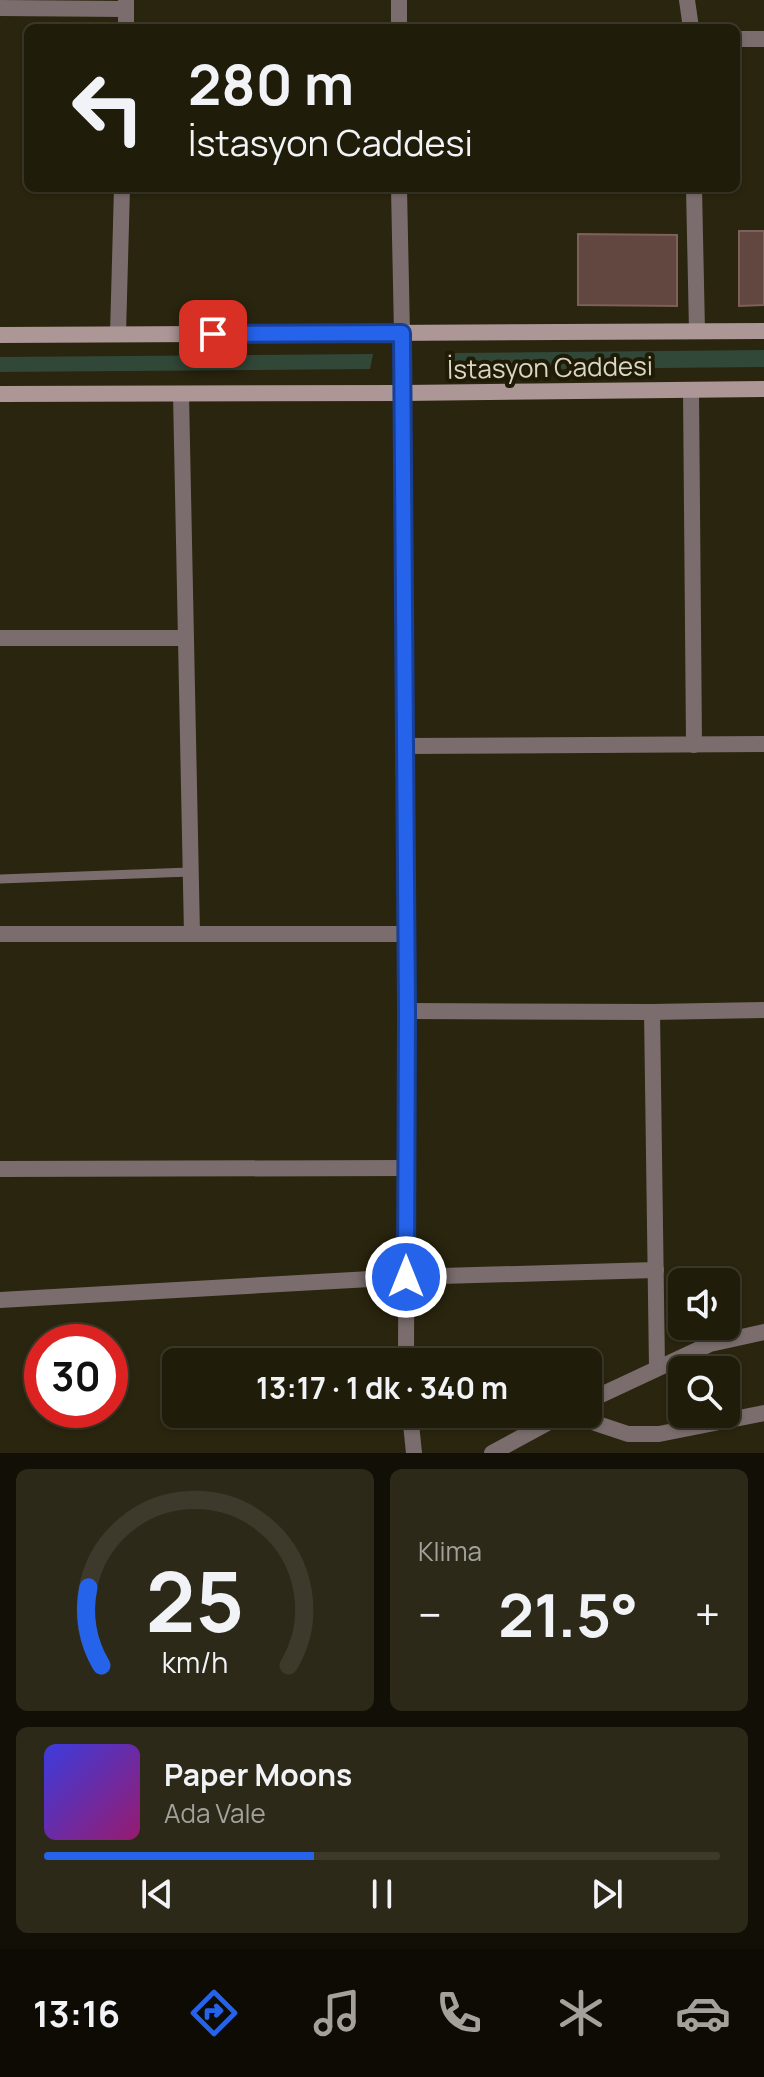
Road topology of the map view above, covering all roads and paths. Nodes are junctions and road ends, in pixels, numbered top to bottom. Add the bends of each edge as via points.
1 (399, 0) edge
2 (687, 0) edge
3 (126, 4) edge
4 (0, 8) edge
5 (399, 24) edge
6 (690, 24) edge
7 (740, 39) edge
8 (764, 39) edge
9 (122, 192) edge
10 (399, 192) edge
11 (694, 192) edge
12 (697, 331) junction
13 (764, 331) edge
14 (402, 333) junction
15 (118, 334) junction
16 (0, 335) edge
17 (764, 389) edge
18 (691, 390) junction
19 (403, 393) junction
20 (0, 394) edge
21 (181, 394) junction
22 (0, 638) edge
23 (186, 638) junction
24 (764, 744) edge
25 (694, 745) junction
26 (405, 746) junction
27 (190, 872) junction
28 (0, 879) edge
29 (0, 934) edge
30 (192, 934) junction
31 (406, 934) junction
32 (764, 1010) edge
33 (407, 1011) junction
34 (652, 1012) junction
35 (407, 1168) junction
36 (0, 1169) edge
37 (656, 1270) junction
38 (406, 1277) junction
39 (0, 1300) edge
40 (764, 1332) edge
41 (406, 1348) edge
42 (657, 1368) junction
43 (602, 1394) edge
44 (764, 1413) edge
45 (602, 1426) edge
46 (411, 1428) edge
47 (539, 1428) edge
48 (414, 1453) edge
49 (492, 1453) edge

1 - 5 street
2 - 6 street
3 - 4 street
7 - 8 street
9 - 15 street
10 - 14 street
11 - 12 street
12 - 13 main road, İstasyon Caddesi
12 - 14 main road, İstasyon Caddesi
14 - 15 main road, İstasyon Caddesi
14 - 19 street
15 - 16 main road, İstasyon Caddesi
17 - 18 main road, İstasyon Caddesi
18 - 19 main road, İstasyon Caddesi
18 - 25 street
19 - 21 main road, İstasyon Caddesi
19 - 26 street
20 - 21 main road, İstasyon Caddesi
21 - 23 street
22 - 23 street
23 - 27 street
24 - 25 street
25 - 26 street
26 - 31 street
27 - 28 lane
27 - 30 street
29 - 30 street
30 - 31 street
31 - 33 street
32 - 34 street
33 - 34 street
33 - 35 street
34 - 37 street
35 - 36 street
35 - 38 street
37 - 38 street
37 - 42 street
38 - 39 street
38 - 41 street
40 - 42 street via 710,1344
42 - 43 street
44 - 45 street via 659,1434 628,1434
46 - 48 street
47 - 49 street

